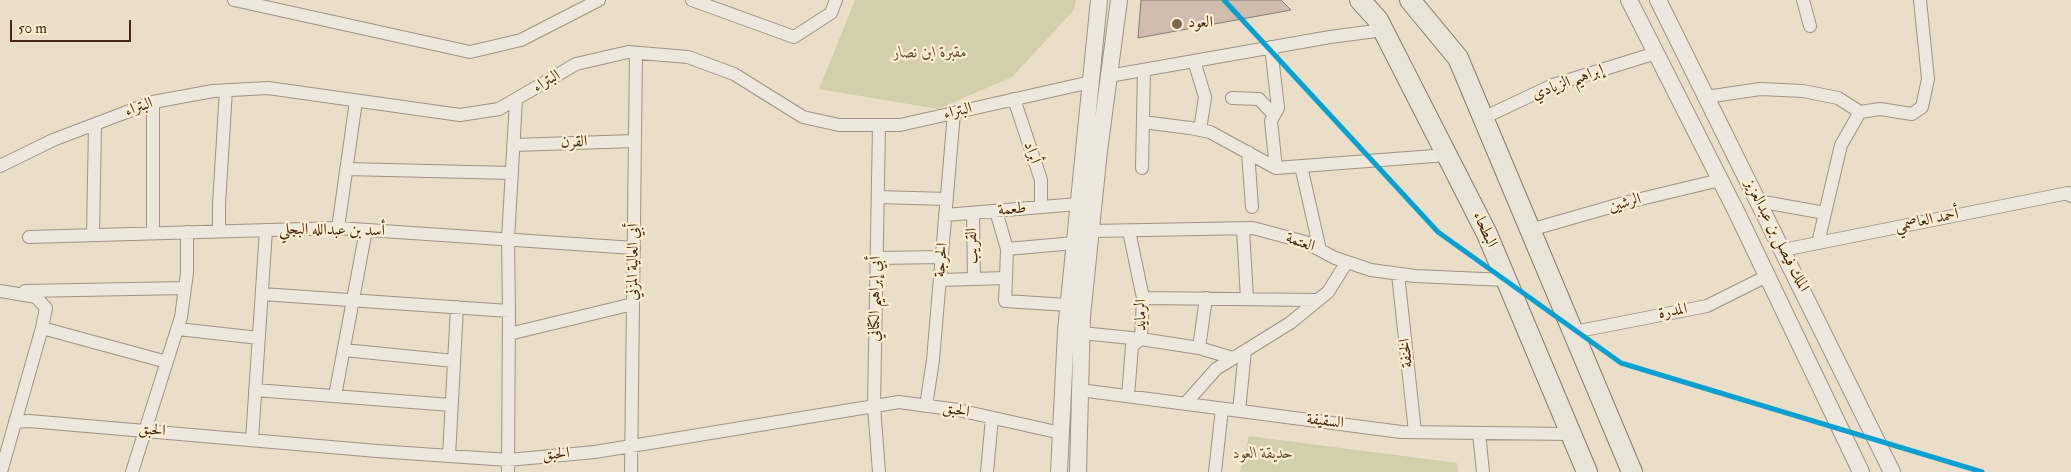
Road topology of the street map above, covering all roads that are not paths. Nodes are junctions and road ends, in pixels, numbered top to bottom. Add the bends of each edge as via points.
1 (234, 0) edge
2 (599, 0) edge
3 (692, 0) edge
4 (836, 0) edge
5 (1099, 0) edge
6 (1119, 0) edge
7 (1360, 0) edge
8 (1629, 0) edge
9 (1658, 0) edge
10 (1803, 0) edge
11 (1920, 0) edge
12 (1414, 3) edge
13 (1810, 26) dead end
14 (1383, 30) junction
15 (1271, 47) junction
16 (636, 53) junction
17 (1656, 53) junction
18 (1194, 61) junction
19 (1144, 70) junction
20 (1109, 76) junction
21 (1091, 82) junction
22 (226, 90) junction
23 (1706, 97) junction
24 (1232, 98) dead end
25 (516, 100) junction
26 (1014, 100) junction
27 (356, 101) junction
28 (153, 102) junction
29 (1860, 112) junction
30 (954, 113) junction
31 (1274, 115) junction
32 (1483, 118) junction
33 (1143, 122) junction
34 (95, 124) junction
35 (879, 125) junction
36 (1200, 130) junction
37 (635, 141) junction
38 (514, 145) junction
39 (1248, 152) junction
40 (1447, 155) junction
41 (0, 166) edge
42 (1301, 166) junction
43 (1142, 168) dead end
44 (1276, 168) junction
45 (346, 169) junction
46 (512, 173) junction
47 (1720, 180) junction
48 (2071, 196) edge
49 (878, 198) junction
50 (947, 199) junction
51 (1758, 201) junction
52 (1078, 204) junction
53 (1041, 207) junction
54 (1252, 207) dead end
55 (996, 211) junction
56 (973, 213) junction
57 (1825, 213) junction
58 (945, 215) junction
59 (338, 228) junction
60 (1243, 229) junction
61 (266, 230) junction
62 (366, 230) junction
63 (1530, 230) junction
64 (219, 231) junction
65 (1091, 231) junction
66 (1129, 231) junction
67 (187, 232) junction
68 (153, 233) junction
69 (93, 235) junction
70 (29, 237) dead end
71 (508, 239) junction
72 (1074, 243) junction
73 (1818, 243) junction
74 (634, 248) junction
75 (1007, 248) junction
76 (1320, 250) junction
77 (1783, 250) junction
78 (942, 257) junction
79 (877, 258) junction
80 (1347, 262) junction
81 (1398, 274) junction
82 (1767, 276) junction
83 (1006, 278) junction
84 (974, 279) junction
85 (940, 280) junction
86 (1506, 280) junction
87 (185, 288) junction
88 (2, 291) edge
89 (262, 294) junction
90 (1143, 298) junction
91 (1206, 298) junction
92 (1247, 299) junction
93 (353, 300) junction
94 (1318, 300) junction
95 (633, 304) junction
96 (1068, 306) junction
97 (457, 307) junction
98 (510, 311) junction
99 (42, 328) junction
100 (178, 329) junction
101 (1574, 332) junction
102 (1082, 333) junction
103 (509, 334) junction
104 (259, 338) junction
105 (1141, 339) junction
106 (1199, 348) junction
107 (344, 350) junction
108 (1245, 351) junction
109 (1233, 358) junction
110 (454, 361) junction
111 (167, 362) junction
112 (255, 390) junction
113 (1080, 390) junction
114 (335, 396) junction
115 (1128, 396) junction
116 (1185, 404) junction
117 (451, 405) junction
118 (874, 406) junction
119 (926, 406) junction
120 (1222, 409) junction
121 (1239, 411) junction
122 (992, 418) junction
123 (15, 422) junction
124 (145, 431) junction
125 (1415, 432) junction
126 (1060, 433) junction
127 (1479, 433) junction
128 (1571, 434) junction
129 (252, 440) junction
130 (632, 446) junction
131 (449, 456) junction
132 (508, 466) edge
133 (1, 472) edge
134 (132, 472) edge
135 (632, 472) edge
136 (880, 472) edge
137 (987, 472) edge
138 (1059, 472) edge
139 (1078, 472) edge
140 (1215, 472) edge
141 (1482, 472) edge
142 (1586, 472) edge
143 (1632, 472) edge
144 (1861, 472) edge
145 (1892, 472) edge

1 - 2 street via 470,52 521,40
3 - 4 street via 794,37 831,14
5 - 21 street
6 - 20 street
7 - 14 main road, البطحاء
8 - 17 street, الملك فيصل بن عبدالعزيز
9 - 23 street, الملك فيصل بن عبدالعزيز
10 - 13 street
11 - 29 street via 1928,79 1922,107 1912,114 1880,109
12 - 32 main road via 1458,58
14 - 15 street
14 - 40 main road, البطحاء
15 - 18 street
15 - 31 street via 1278,108
16 - 25 street, البتراء via 576,64
16 - 35 street, البتراء via 688,57 734,74 803,117 839,125
16 - 37 street, أبي العالية المزني
17 - 32 street, إبراهيم الزيادي via 1553,85
17 - 47 street, الملك فيصل بن عبدالعزيز
18 - 19 street
18 - 36 street via 1205,97
19 - 20 street
19 - 33 street
20 - 65 street
21 - 26 street, البتراء
21 - 52 street
22 - 27 street, البتراء via 268,88
22 - 28 street, البتراء
22 - 64 street
23 - 29 street via 1760,89 1803,91 1838,98
23 - 51 street, الملك فيصل بن عبدالعزيز
24 - 31 street via 1259,99
25 - 27 street, البتراء via 500,109 460,115
25 - 38 street
26 - 30 street, البتراء
26 - 53 street, أبراد via 1040,180
27 - 45 street
28 - 34 street, البتراء
28 - 68 street
29 - 57 street via 1841,144
30 - 35 street, البتراء via 900,125
30 - 50 street, الحرجة
31 - 44 street
32 - 63 main road
33 - 36 street
33 - 43 street
34 - 41 street, البتراء
34 - 69 street
35 - 49 street, أبي إبراهيم الكتاني
36 - 39 street
37 - 38 street, القرن
37 - 74 street, أبي العالية المزني
38 - 46 street
39 - 44 street
39 - 54 street
40 - 42 street
40 - 86 main road, البطحاء
42 - 44 street
42 - 76 street
45 - 46 street
45 - 59 street
46 - 71 street
47 - 63 street, الرشين
47 - 82 street, الملك فيصل بن عبدالعزيز
48 - 73 street, أحمد العاصمي via 2068,193
49 - 50 street
49 - 79 street, أبي إبراهيم الكتاني
50 - 58 street, الحرجة
51 - 57 street
51 - 77 street, الملك فيصل بن عبدالعزيز
52 - 53 street, طعمة
52 - 72 street
53 - 55 street, طعمة
55 - 56 street, طعمة
55 - 75 street
56 - 58 street, طعمة
56 - 84 street, القريب
57 - 73 street
58 - 78 street, الحرجة
59 - 61 street, أسد بن عبدالله البجلي
59 - 62 street, أسد بن عبدالله البجلي
60 - 66 street, العتمة
60 - 76 street, العتمة via 1253,228 1305,242
60 - 92 street
61 - 64 street, أسد بن عبدالله البجلي
61 - 89 street
62 - 71 street, أسد بن عبدالله البجلي
62 - 93 street
63 - 101 main road
64 - 67 street, أسد بن عبدالله البجلي
65 - 66 street, العتمة
65 - 102 street
66 - 90 street, الرمايد
67 - 68 street, أسد بن عبدالله البجلي
67 - 87 street
68 - 69 street, أسد بن عبدالله البجلي
69 - 70 street, أسد بن عبدالله البجلي
71 - 74 street, أسد بن عبدالله البجلي
71 - 98 street
72 - 75 street
72 - 96 street
73 - 77 street, أحمد العاصمي
74 - 95 street, أبي العالية المزني
75 - 83 street
76 - 80 street, العتمة
77 - 145 street, الملك فيصل بن عبدالعزيز
78 - 79 street
78 - 85 street, الحرجة
79 - 118 street, أبي إبراهيم الكتاني
80 - 81 street, العتمة
80 - 94 street via 1328,292
81 - 86 street, العتمة
81 - 125 street, الخنفة
82 - 101 street, المدرة via 1707,306
82 - 144 street, الملك فيصل بن عبدالعزيز
83 - 84 street
83 - 96 street via 1005,301
84 - 85 street
85 - 119 street, الحرجة
86 - 128 main road, البطحاء
87 - 88 street
87 - 100 street
88 - 99 street via 36,297 46,308
89 - 93 street
89 - 104 street
90 - 91 street
90 - 105 street, الرمايد
91 - 92 street
91 - 106 street
92 - 94 street
93 - 97 street
93 - 107 street
94 - 108 street via 1290,323
95 - 103 street
95 - 130 street, أبي العالية المزني
96 - 126 street
97 - 98 street
97 - 110 street
98 - 103 street
99 - 111 street
99 - 123 street
100 - 104 street
100 - 111 street
101 - 143 main road
102 - 105 street
102 - 113 street
103 - 132 street
104 - 112 street
105 - 106 street
105 - 115 street, الرمايد via 1132,346
106 - 109 street
107 - 110 street
107 - 114 street
108 - 109 street
108 - 121 street
109 - 116 street via 1216,369
110 - 117 street
111 - 124 street
112 - 114 street
112 - 129 street
113 - 115 street, السقيفة
113 - 139 street
114 - 117 street
115 - 116 street, السقيفة
116 - 120 street, السقيفة
117 - 131 street
118 - 119 street, الحبق via 899,402
118 - 130 street, الحبق
118 - 136 street, أبي إبراهيم الكتاني
119 - 122 street, الحبق
120 - 121 street, السقيفة
120 - 140 street
121 - 125 street, السقيفة
122 - 126 street, الحبق
122 - 137 street
123 - 124 street, الحبق via 29,420
123 - 133 street
124 - 129 street, الحبق
124 - 134 street
125 - 127 street, السقيفة
126 - 138 street
127 - 128 street, السقيفة
127 - 141 street
128 - 142 main road, البطحاء
129 - 131 street, الحبق
130 - 132 street, الحبق
130 - 135 street, أبي العالية المزني
131 - 132 street, الحبق

